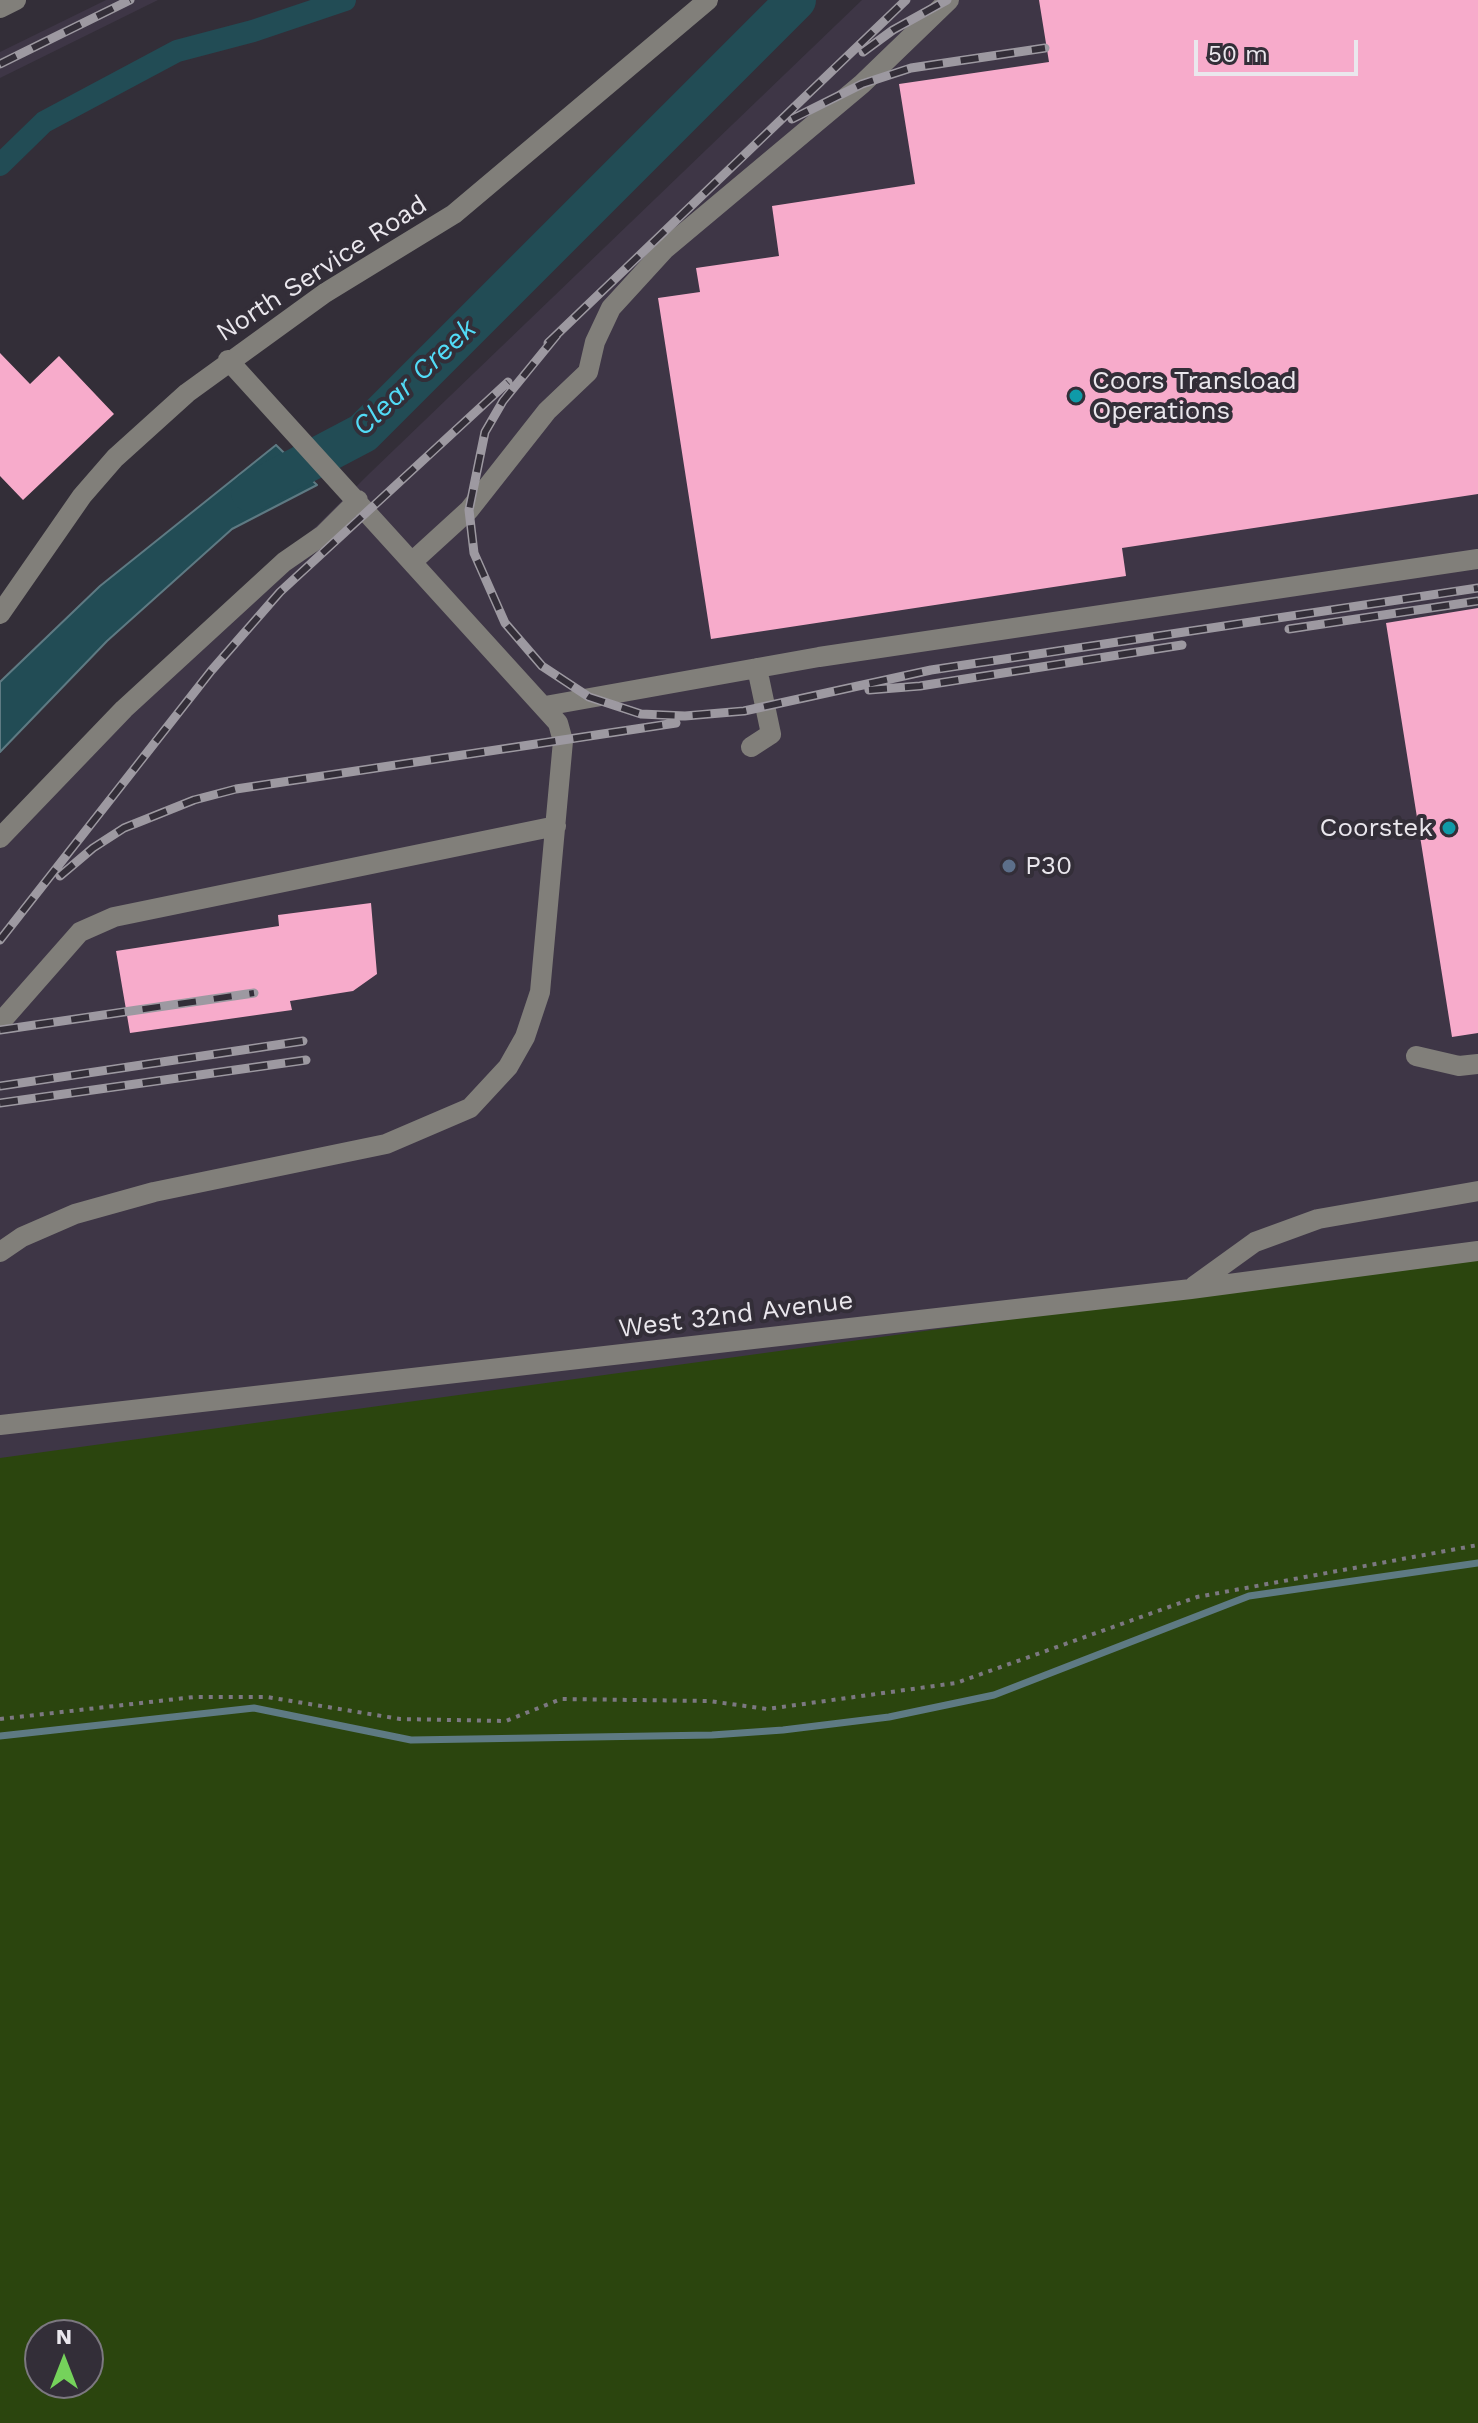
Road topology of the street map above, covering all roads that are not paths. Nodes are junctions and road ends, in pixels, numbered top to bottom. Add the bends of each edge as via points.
1 (16, 0) edge
2 (708, 0) edge
3 (949, 0) edge
4 (0, 8) edge
5 (228, 360) junction
6 (358, 500) junction
7 (1478, 559) edge
8 (412, 562) junction
9 (0, 614) edge
10 (757, 668) junction
11 (545, 706) junction
12 (751, 747) dead end
13 (556, 826) junction
14 (0, 838) edge
15 (0, 1023) edge
16 (1416, 1056) dead end
17 (1478, 1064) edge
18 (1478, 1191) edge
19 (1478, 1251) edge
20 (0, 1252) edge
21 (1191, 1289) junction
22 (0, 1425) edge

1 - 4 street
2 - 5 street, North Service Road via 454,214
3 - 8 street via 862,84 665,249 611,308 588,372 547,411 469,510
5 - 6 street
5 - 9 street, North Service Road via 115,458 50,539
6 - 8 street
6 - 14 street via 124,709
7 - 10 street
8 - 11 street
10 - 11 street
10 - 12 street via 771,734
11 - 13 street via 563,741
13 - 15 street via 114,917 80,932
13 - 20 street via 540,992 508,1067 470,1108 386,1144 154,1192 75,1214
16 - 17 street via 1459,1066
18 - 21 street via 1318,1219 1255,1242
19 - 21 street, West 32nd Avenue
21 - 22 street, West 32nd Avenue

